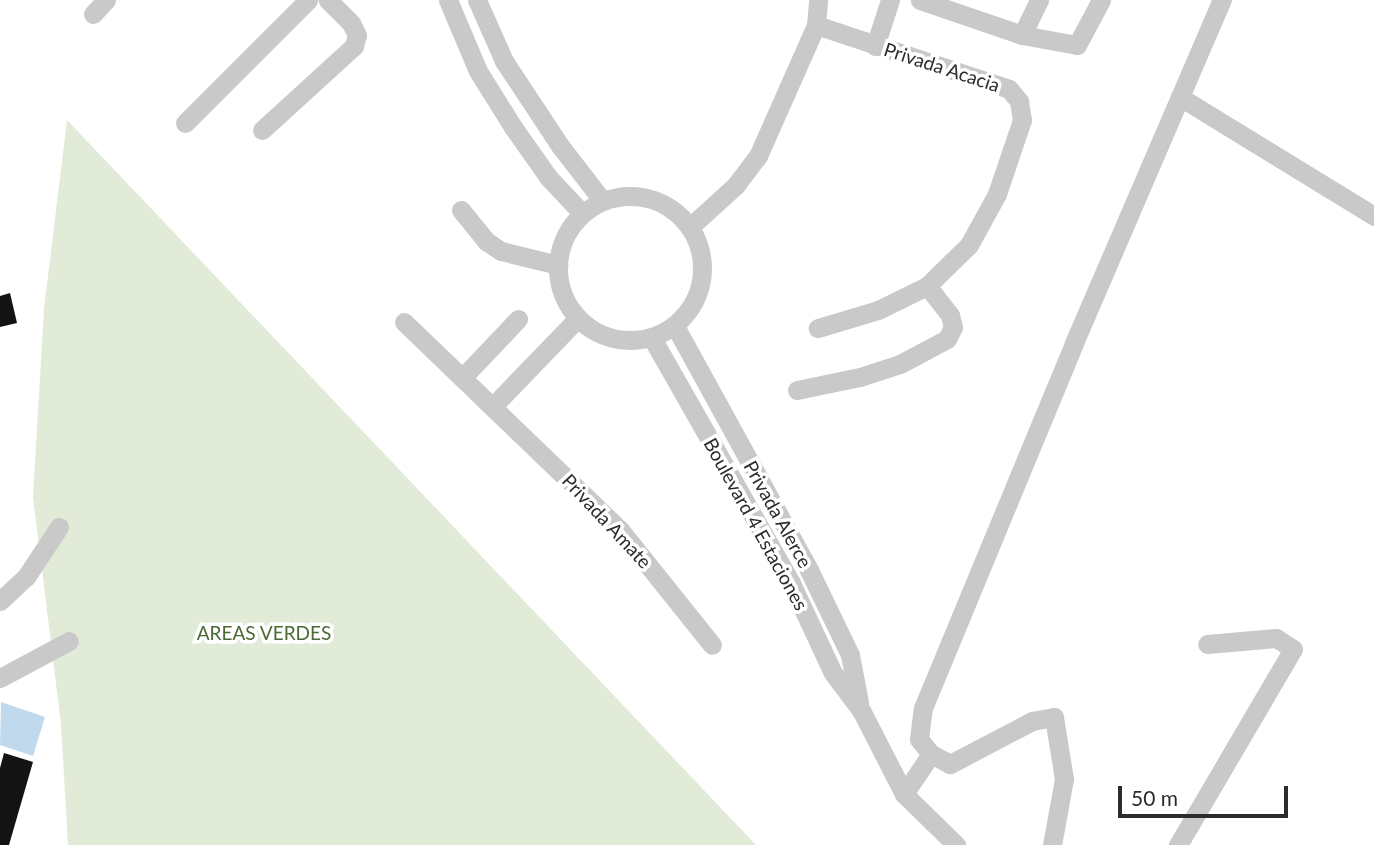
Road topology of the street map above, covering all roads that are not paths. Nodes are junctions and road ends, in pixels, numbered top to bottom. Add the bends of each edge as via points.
1 (308, 0) edge
2 (328, 0) edge
3 (448, 0) edge
4 (477, 0) edge
5 (818, 0) edge
6 (890, 0) edge
7 (920, 0) edge
8 (1039, 0) edge
9 (1101, 0) edge
10 (1222, 0) edge
11 (816, 25) junction
12 (1022, 34) junction
13 (875, 46) junction
14 (1180, 97) junction
15 (185, 123) dead end
16 (262, 130) dead end
17 (602, 200) junction
18 (461, 210) dead end
19 (582, 213) junction
20 (1374, 216) edge
21 (690, 227) junction
22 (558, 265) junction
23 (927, 286) junction
24 (578, 318) junction
25 (518, 319) dead end
26 (404, 322) dead end
27 (675, 326) junction
28 (818, 328) dead end
29 (652, 338) junction
30 (463, 377) junction
31 (797, 390) dead end
32 (493, 406) junction
33 (59, 527) dead end
34 (0, 601) edge
35 (69, 641) dead end
36 (1208, 644) dead end
37 (712, 645) dead end
38 (0, 678) edge
39 (861, 710) junction
40 (931, 754) junction
41 (904, 794) junction
42 (956, 845) edge
43 (1052, 845) edge
44 (1178, 845) edge

1 - 15 street
2 - 16 street via 351,23 357,34 354,46
3 - 19 street via 478,71 513,127 549,178
4 - 17 street via 504,61
5 - 11 street
6 - 13 street
7 - 12 street
8 - 12 street
9 - 12 street via 1077,45
10 - 14 street
11 - 13 street, Privada Acacia
11 - 21 street via 758,156 736,185
13 - 23 street, Privada Acacia via 1009,89 1018,101 1022,120 997,194 969,246
14 - 20 street
14 - 40 street via 923,708 919,739
17 - 19 street
17 - 21 street via 647,196 668,205
18 - 22 street via 486,241 501,251
19 - 22 street via 567,231
21 - 27 street via 704,263 701,287 691,309
22 - 24 street via 565,299
23 - 28 street, Privada Acacia via 878,310
23 - 31 street via 950,315 953,327 947,339 900,364
24 - 29 street via 600,334 625,341
24 - 32 street
25 - 30 street
26 - 30 street, Privada Amate
27 - 29 street
27 - 39 street, Privada Alerce via 809,570 850,655
29 - 39 street, Boulevard 4 Estaciones via 791,583 833,673
30 - 32 street, Privada Amate
32 - 37 street, Privada Amate via 620,530
33 - 34 street via 26,576
35 - 38 street
36 - 44 street via 1276,638 1293,649
39 - 41 street
40 - 41 street
40 - 43 street via 950,764 1032,721 1054,717 1064,779
41 - 42 street

